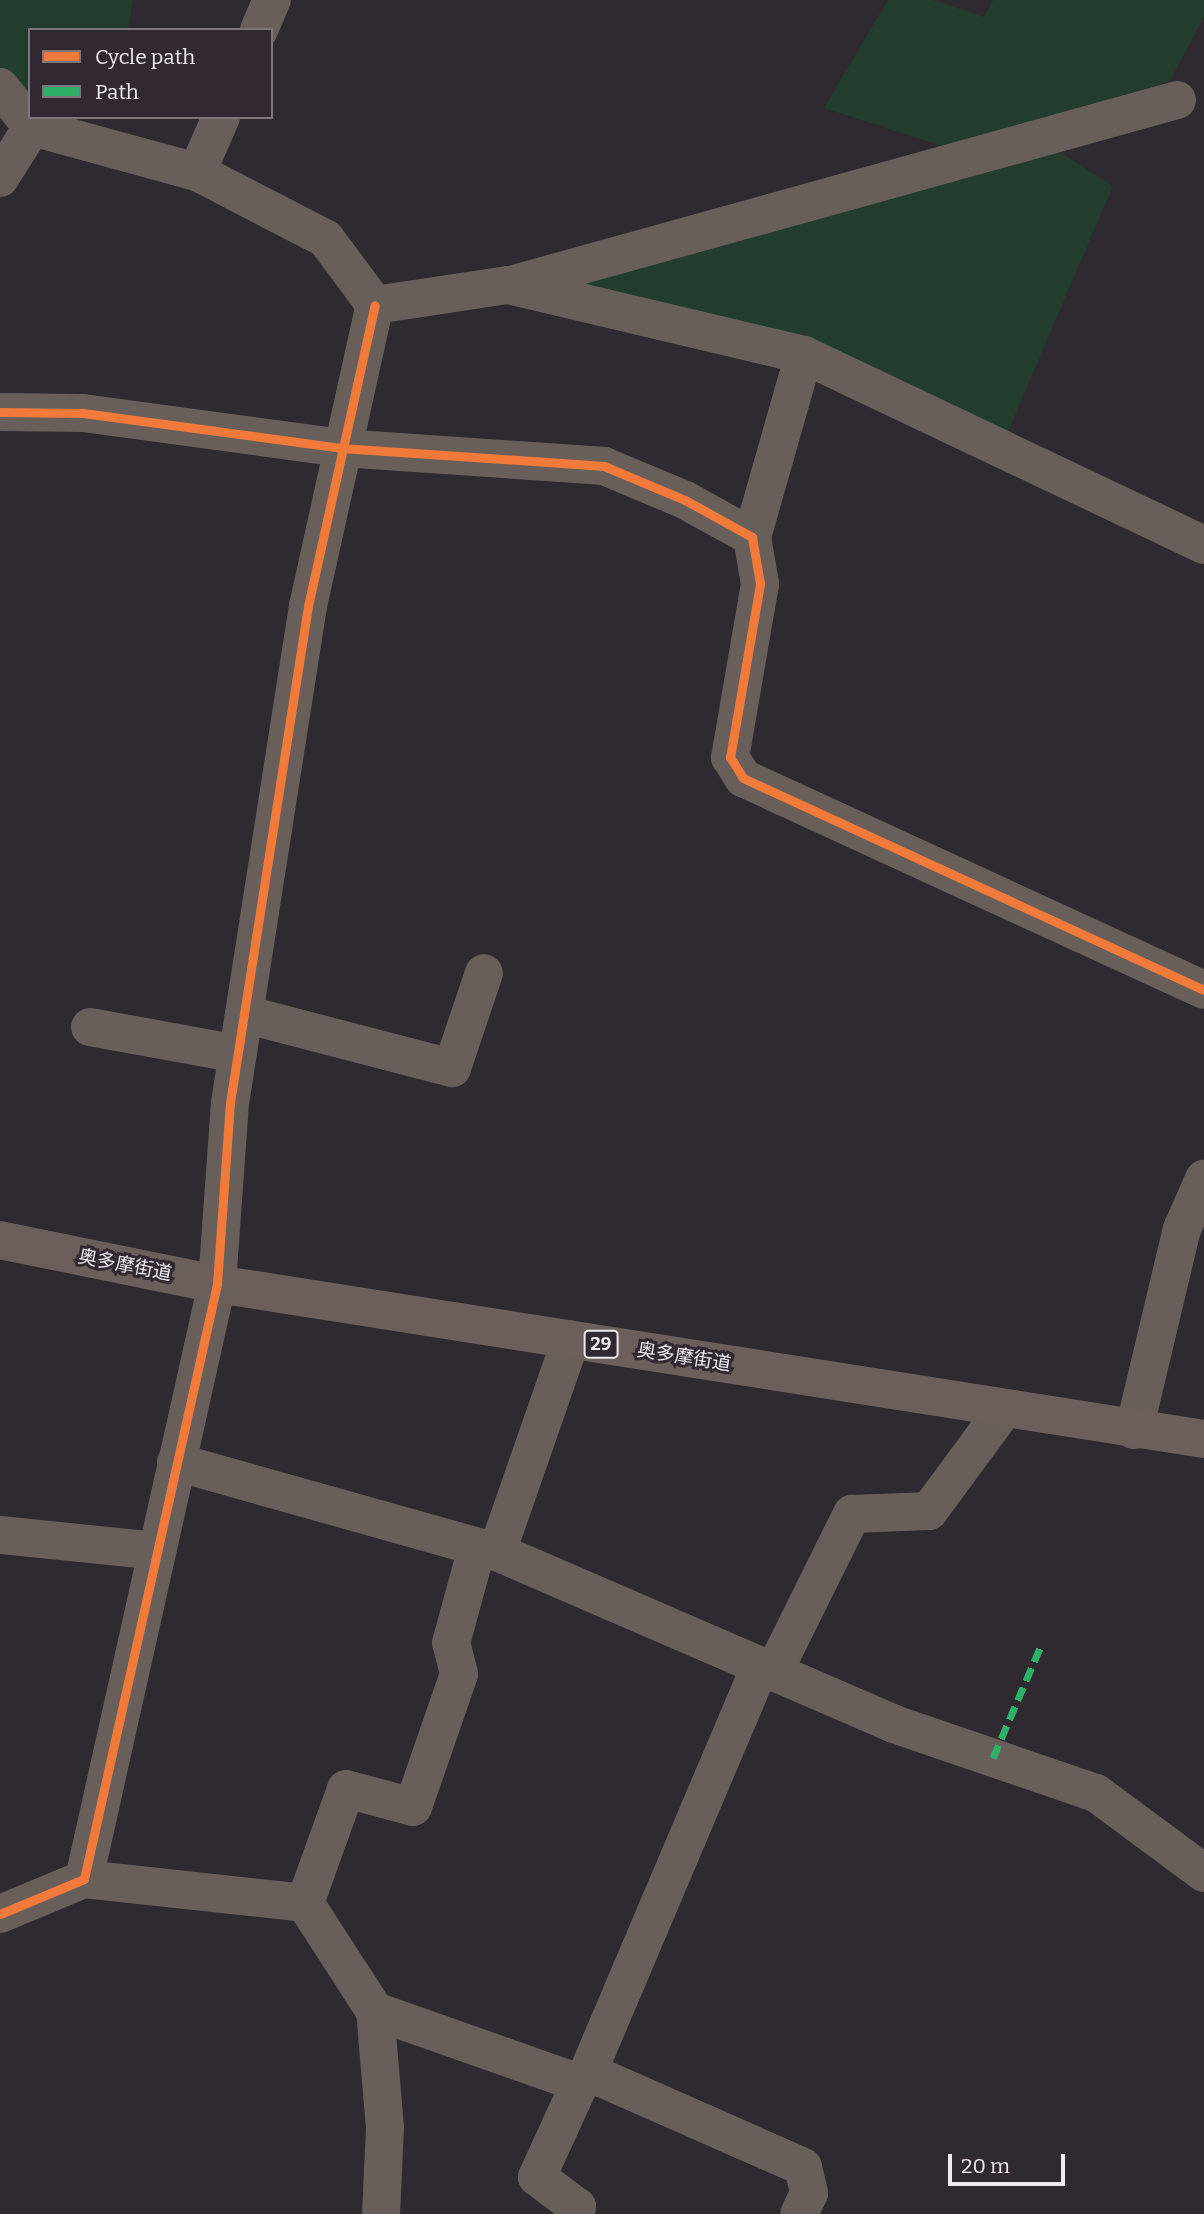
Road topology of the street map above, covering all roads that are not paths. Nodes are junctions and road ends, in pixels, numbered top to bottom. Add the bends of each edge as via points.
1 (272, 0) edge
2 (260, 28) edge
3 (0, 87) edge
4 (1177, 100) dead end
5 (220, 119) edge
6 (32, 127) junction
7 (197, 173) junction
8 (0, 178) edge
9 (508, 285) junction
10 (375, 305) junction
11 (804, 355) junction
12 (0, 412) edge
13 (341, 448) junction
14 (752, 537) junction
15 (1204, 545) edge
16 (484, 973) dead end
17 (1204, 990) edge
18 (244, 1014) junction
19 (90, 1027) dead end
20 (238, 1054) junction
21 (1204, 1179) edge
22 (0, 1240) edge
23 (217, 1284) junction
24 (571, 1339) junction
25 (1005, 1408) junction
26 (1133, 1430) junction
27 (1204, 1439) edge
28 (176, 1462) junction
29 (0, 1535) edge
30 (487, 1550) junction
31 (157, 1552) junction
32 (765, 1672) junction
33 (1204, 1873) edge
34 (84, 1879) junction
35 (305, 1903) junction
36 (0, 1914) edge
37 (375, 2011) junction
38 (584, 2078) junction
39 (381, 2214) edge
40 (574, 2214) edge
41 (799, 2214) edge

1 - 2 street
3 - 6 street
4 - 9 street
5 - 7 street
6 - 7 street
6 - 8 street
7 - 10 street via 326,239
9 - 10 street
9 - 11 street
10 - 13 street
11 - 14 street
11 - 15 street
12 - 13 street via 83,413
13 - 14 street via 604,466 685,500
13 - 18 street via 308,606
14 - 17 street via 760,584 730,758 743,778
16 - 18 street via 452,1068
18 - 20 street
19 - 20 street
20 - 23 street
21 - 26 street via 1182,1229
22 - 23 main road, 奥多摩街道 / 29
23 - 24 main road, 奥多摩街道 / 29
23 - 28 street
24 - 25 main road, 奥多摩街道 / 29
24 - 30 street
25 - 26 main road, 奥多摩街道 / 29
25 - 32 street via 929,1511 852,1514 776,1665
26 - 27 main road, 奥多摩街道 / 29
28 - 30 street
28 - 31 street
29 - 31 street
30 - 32 street
30 - 35 street via 451,1643 459,1674 413,1807 346,1789
31 - 34 street
32 - 33 street via 894,1724 1096,1793
32 - 38 street via 755,1679
34 - 35 street
34 - 36 street
35 - 37 street
37 - 38 street
37 - 39 street via 385,2127
38 - 40 street via 537,2177 577,2207
38 - 41 street via 803,2167 809,2193

